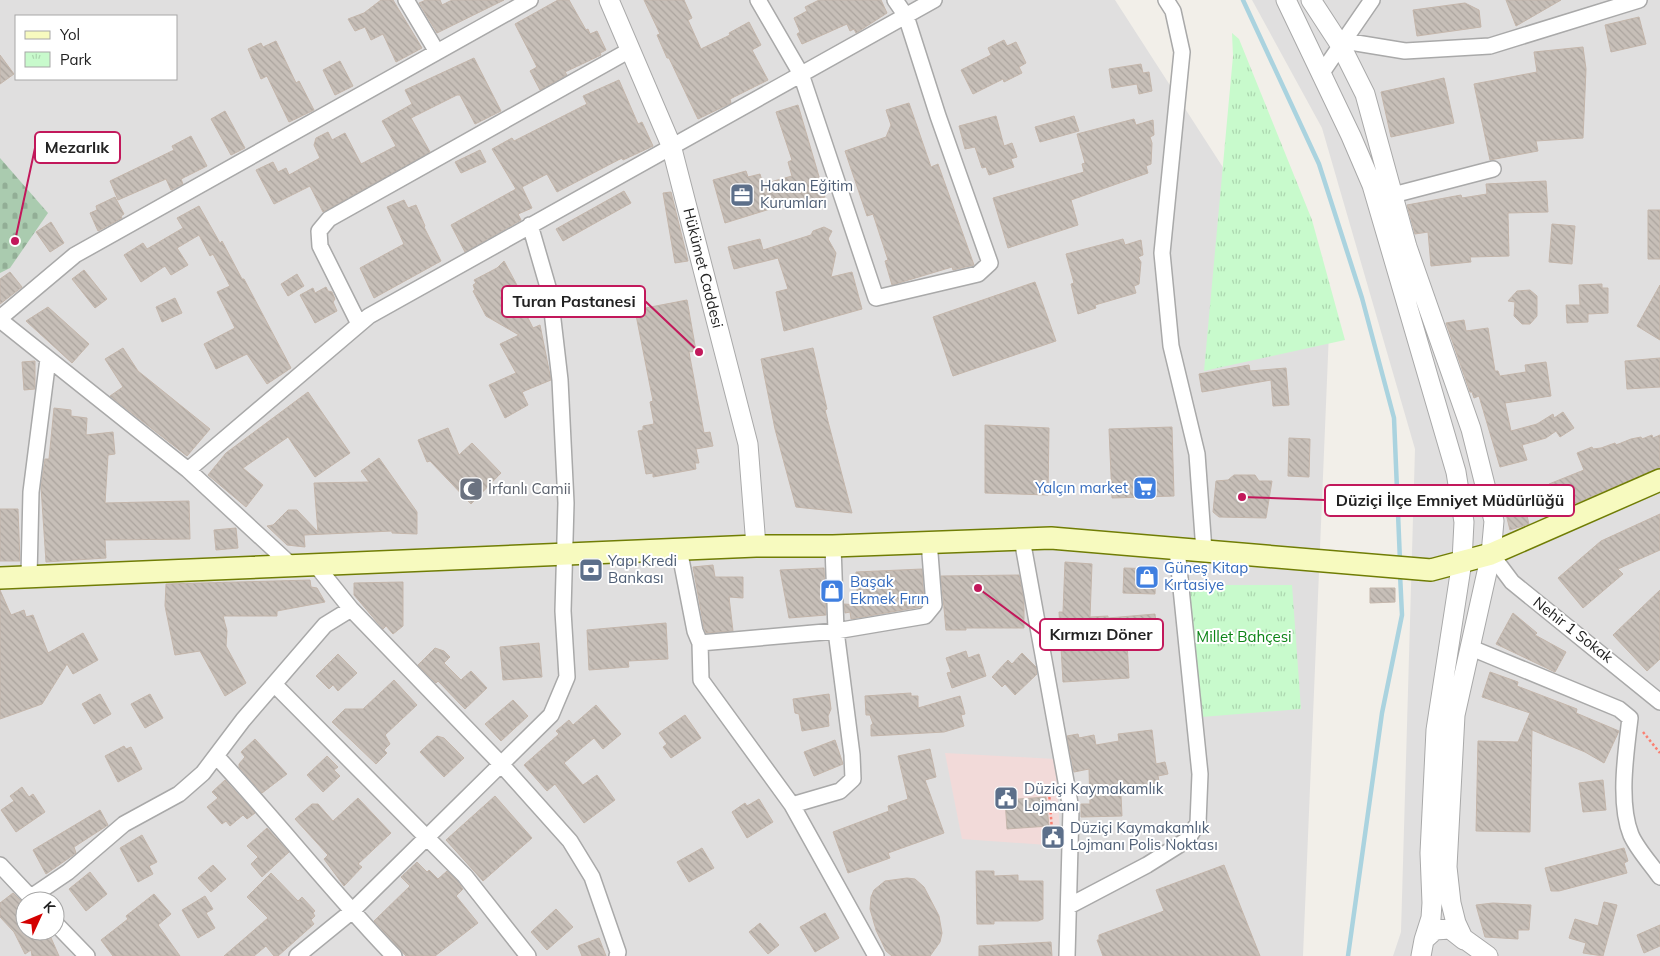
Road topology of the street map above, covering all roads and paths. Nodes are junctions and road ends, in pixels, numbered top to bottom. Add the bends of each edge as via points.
1 (406, 0) edge
2 (530, 0) edge
3 (609, 0) edge
4 (758, 0) edge
5 (895, 0) edge
6 (934, 0) edge
7 (1166, 0) edge
8 (1286, 0) edge
9 (1311, 0) edge
10 (1372, 0) edge
11 (1639, 0) edge
12 (906, 16) junction
13 (1343, 44) junction
14 (630, 50) junction
15 (437, 52) junction
16 (801, 74) junction
17 (1321, 74) junction
18 (671, 145) junction
19 (1493, 169) dead end
20 (1393, 195) junction
21 (530, 225) junction
22 (0, 319) edge
23 (359, 324) junction
24 (48, 359) junction
25 (188, 470) junction
26 (1660, 480) edge
27 (1022, 539) junction
28 (929, 542) junction
29 (756, 546) junction
30 (833, 546) junction
31 (679, 549) junction
32 (1177, 549) junction
33 (1204, 551) junction
34 (566, 554) junction
35 (1491, 554) junction
36 (1462, 561) junction
37 (315, 564) junction
38 (291, 565) junction
39 (29, 576) junction
40 (0, 578) edge
41 (351, 608) junction
42 (836, 631) junction
43 (700, 643) junction
44 (1469, 647) junction
45 (274, 684) junction
46 (1660, 702) edge
47 (1630, 718) junction
48 (1660, 753) edge
49 (216, 756) junction
50 (500, 764) junction
51 (1038, 788) dead end
52 (792, 805) junction
53 (1050, 811) dead end
54 (425, 838) junction
55 (0, 864) edge
56 (1660, 877) edge
57 (7, 882) edge
58 (21, 891) edge
59 (43, 891) edge
60 (1069, 906) junction
61 (351, 912) junction
62 (65, 933) edge
63 (1465, 947) edge
64 (1420, 950) edge
65 (87, 956) edge
66 (297, 956) edge
67 (394, 956) edge
68 (528, 956) edge
69 (617, 956) edge
70 (876, 956) edge
71 (1067, 956) edge
72 (1488, 956) edge

1 - 15 street
2 - 15 street
3 - 14 street, Hükümet Caddesi
4 - 16 street
5 - 12 street
6 - 12 street
7 - 33 street via 1174,11 1182,52 1162,253 1171,346 1197,454
8 - 17 street
9 - 13 street
10 - 13 street
11 - 13 street via 1490,46 1405,50
12 - 16 street
12 - 16 street via 990,263 978,274 876,298
13 - 17 street
13 - 20 street via 1365,94
14 - 18 street, Hükümet Caddesi
14 - 23 street via 329,219 318,231 320,246
15 - 22 street via 75,254
16 - 18 street
17 - 36 street via 1372,185 1456,472 1464,522
18 - 21 street
18 - 29 street, Hükümet Caddesi via 748,444
19 - 20 street
20 - 35 street via 1407,247 1471,429 1494,520
21 - 23 street
21 - 34 street via 550,294 560,380
22 - 24 street
23 - 25 street
24 - 25 street
24 - 39 street via 32,492
25 - 38 street
26 - 35 main road
27 - 28 main road
27 - 32 main road via 1051,538
27 - 60 street via 1071,809
28 - 30 main road
28 - 42 street via 934,605 925,616
29 - 30 main road
29 - 31 main road
30 - 42 street
31 - 34 main road
31 - 43 street
32 - 33 main road
32 - 60 street via 1200,774 1198,823 1187,840
33 - 36 main road via 1432,570
34 - 37 main road
34 - 50 street via 563,611 567,677 551,715
35 - 36 main road
35 - 44 street
35 - 46 street, Nehir 1 Sokak via 1512,582
36 - 64 street via 1436,730 1430,852 1432,903
37 - 38 main road
37 - 41 street
38 - 39 main road
39 - 40 main road
41 - 45 street via 325,625
41 - 50 street
42 - 43 street
42 - 52 street via 853,778 840,792
43 - 52 street via 701,680
44 - 47 street via 1619,709
44 - 63 street via 1455,715 1447,867 1451,903
45 - 49 street
45 - 54 street
47 - 48 path
47 - 56 street via 1625,763 1626,813 1631,835
49 - 59 street via 204,773 179,794 124,824
49 - 61 street via 266,809
50 - 54 street
50 - 69 street via 570,841 592,877
51 - 53 path via 1038,792 1049,792
52 - 70 street
54 - 61 street
54 - 68 street via 465,876
55 - 57 street
57 - 58 street
60 - 71 street
61 - 66 street
61 - 67 street
62 - 65 street
63 - 64 street via 1450,929 1443,928 1428,934
63 - 72 street

